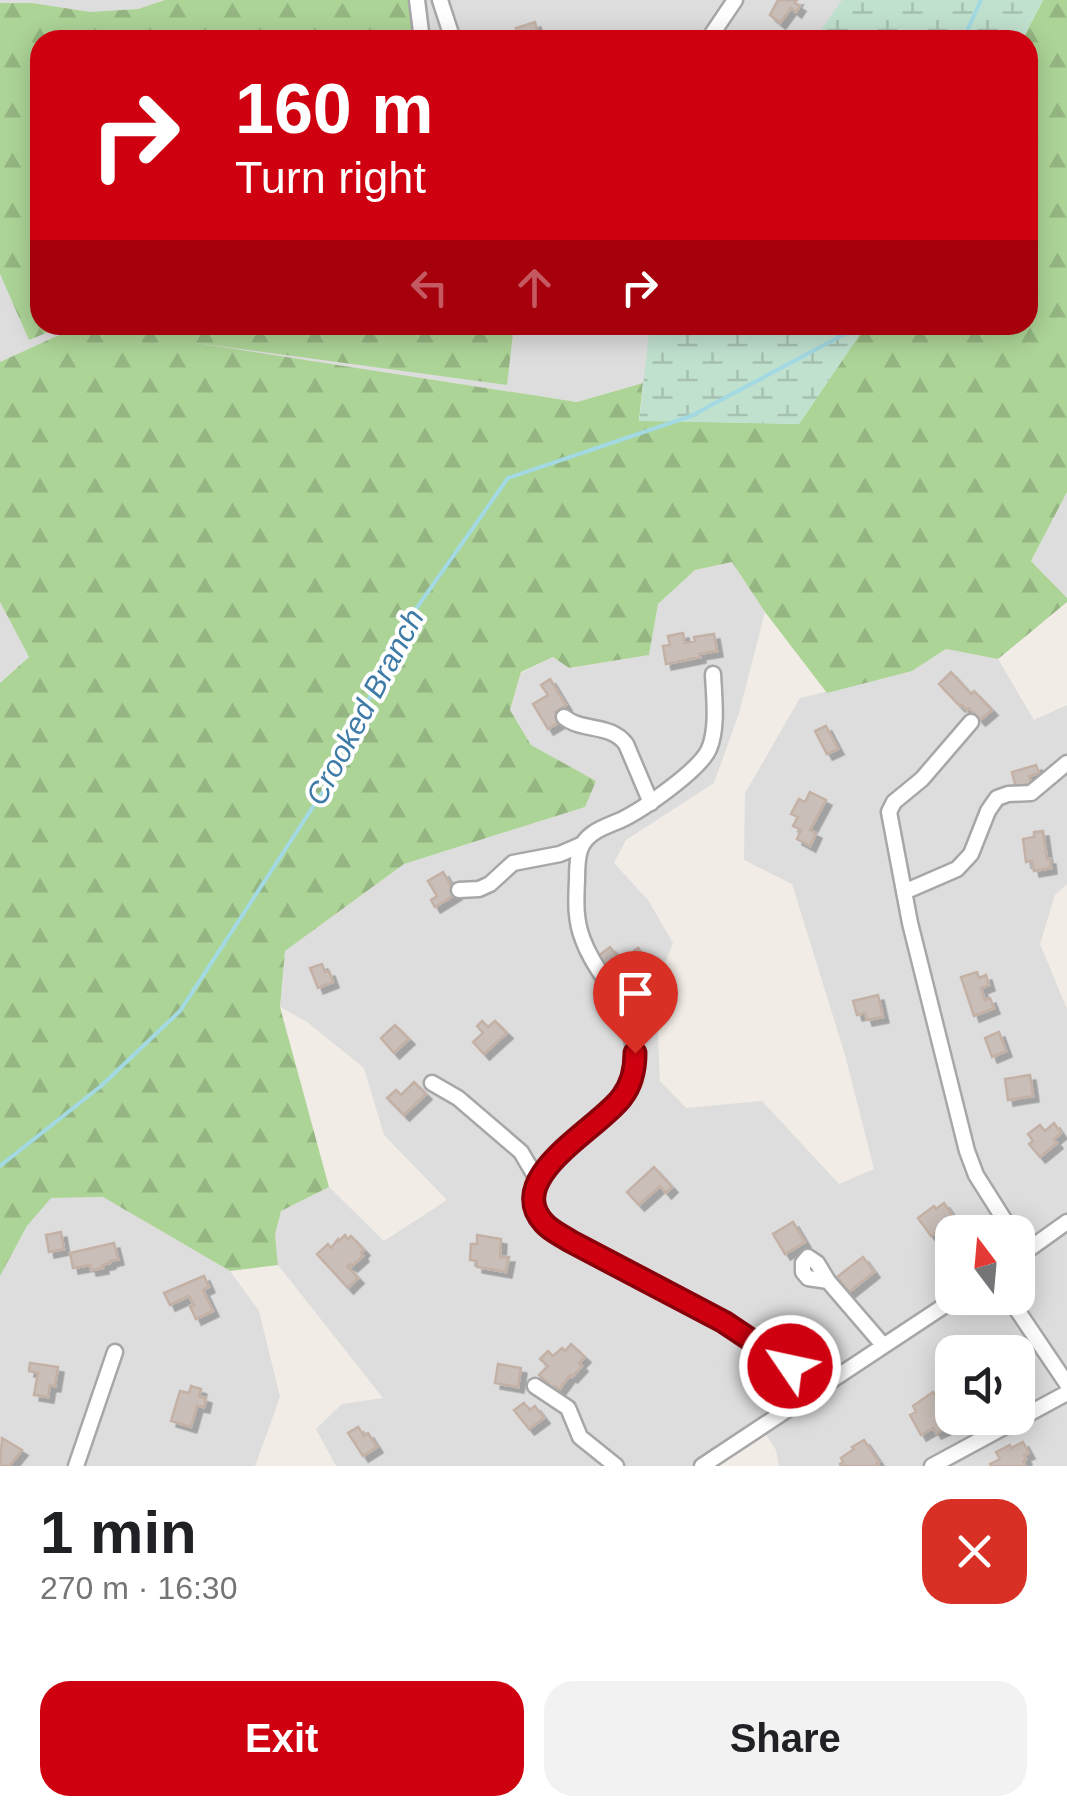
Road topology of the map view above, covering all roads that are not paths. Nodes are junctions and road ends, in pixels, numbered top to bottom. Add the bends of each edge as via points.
1 (417, 0) edge
2 (440, 0) edge
3 (735, 0) edge
4 (421, 30) edge
5 (450, 30) edge
6 (715, 30) edge
7 (712, 674) dead end
8 (564, 717) dead end
9 (971, 722) dead end
10 (1067, 762) edge
11 (651, 803) junction
12 (582, 844) junction
13 (459, 890) dead end
14 (904, 892) junction
15 (432, 1084) dead end
16 (538, 1180) junction
17 (1001, 1215) edge
18 (1067, 1222) edge
19 (1035, 1241) edge
20 (828, 1281) dead end
21 (935, 1312) edge
22 (1020, 1315) edge
23 (883, 1345) junction
24 (115, 1352) dead end
25 (1067, 1384) edge
26 (536, 1386) dead end
27 (820, 1386) junction
28 (1067, 1393) edge
29 (76, 1466) edge
30 (616, 1466) edge
31 (702, 1466) edge
32 (932, 1466) edge

1 - 4 street
2 - 5 street
3 - 6 street
7 - 11 street via 707,754
8 - 11 street via 620,737
9 - 14 street via 890,806
10 - 14 street via 1031,793 997,798 957,869
11 - 12 street
12 - 13 street via 513,863 480,889
12 - 16 street via 578,925 628,1016 635,1066 617,1104
14 - 17 street via 967,1152
15 - 16 street via 521,1152
16 - 27 street via 535,1208 546,1226 724,1322
18 - 19 street
20 - 23 street
21 - 23 street
22 - 25 street
23 - 27 street
24 - 29 street
26 - 30 street via 568,1408 580,1436
27 - 31 street
28 - 32 street

